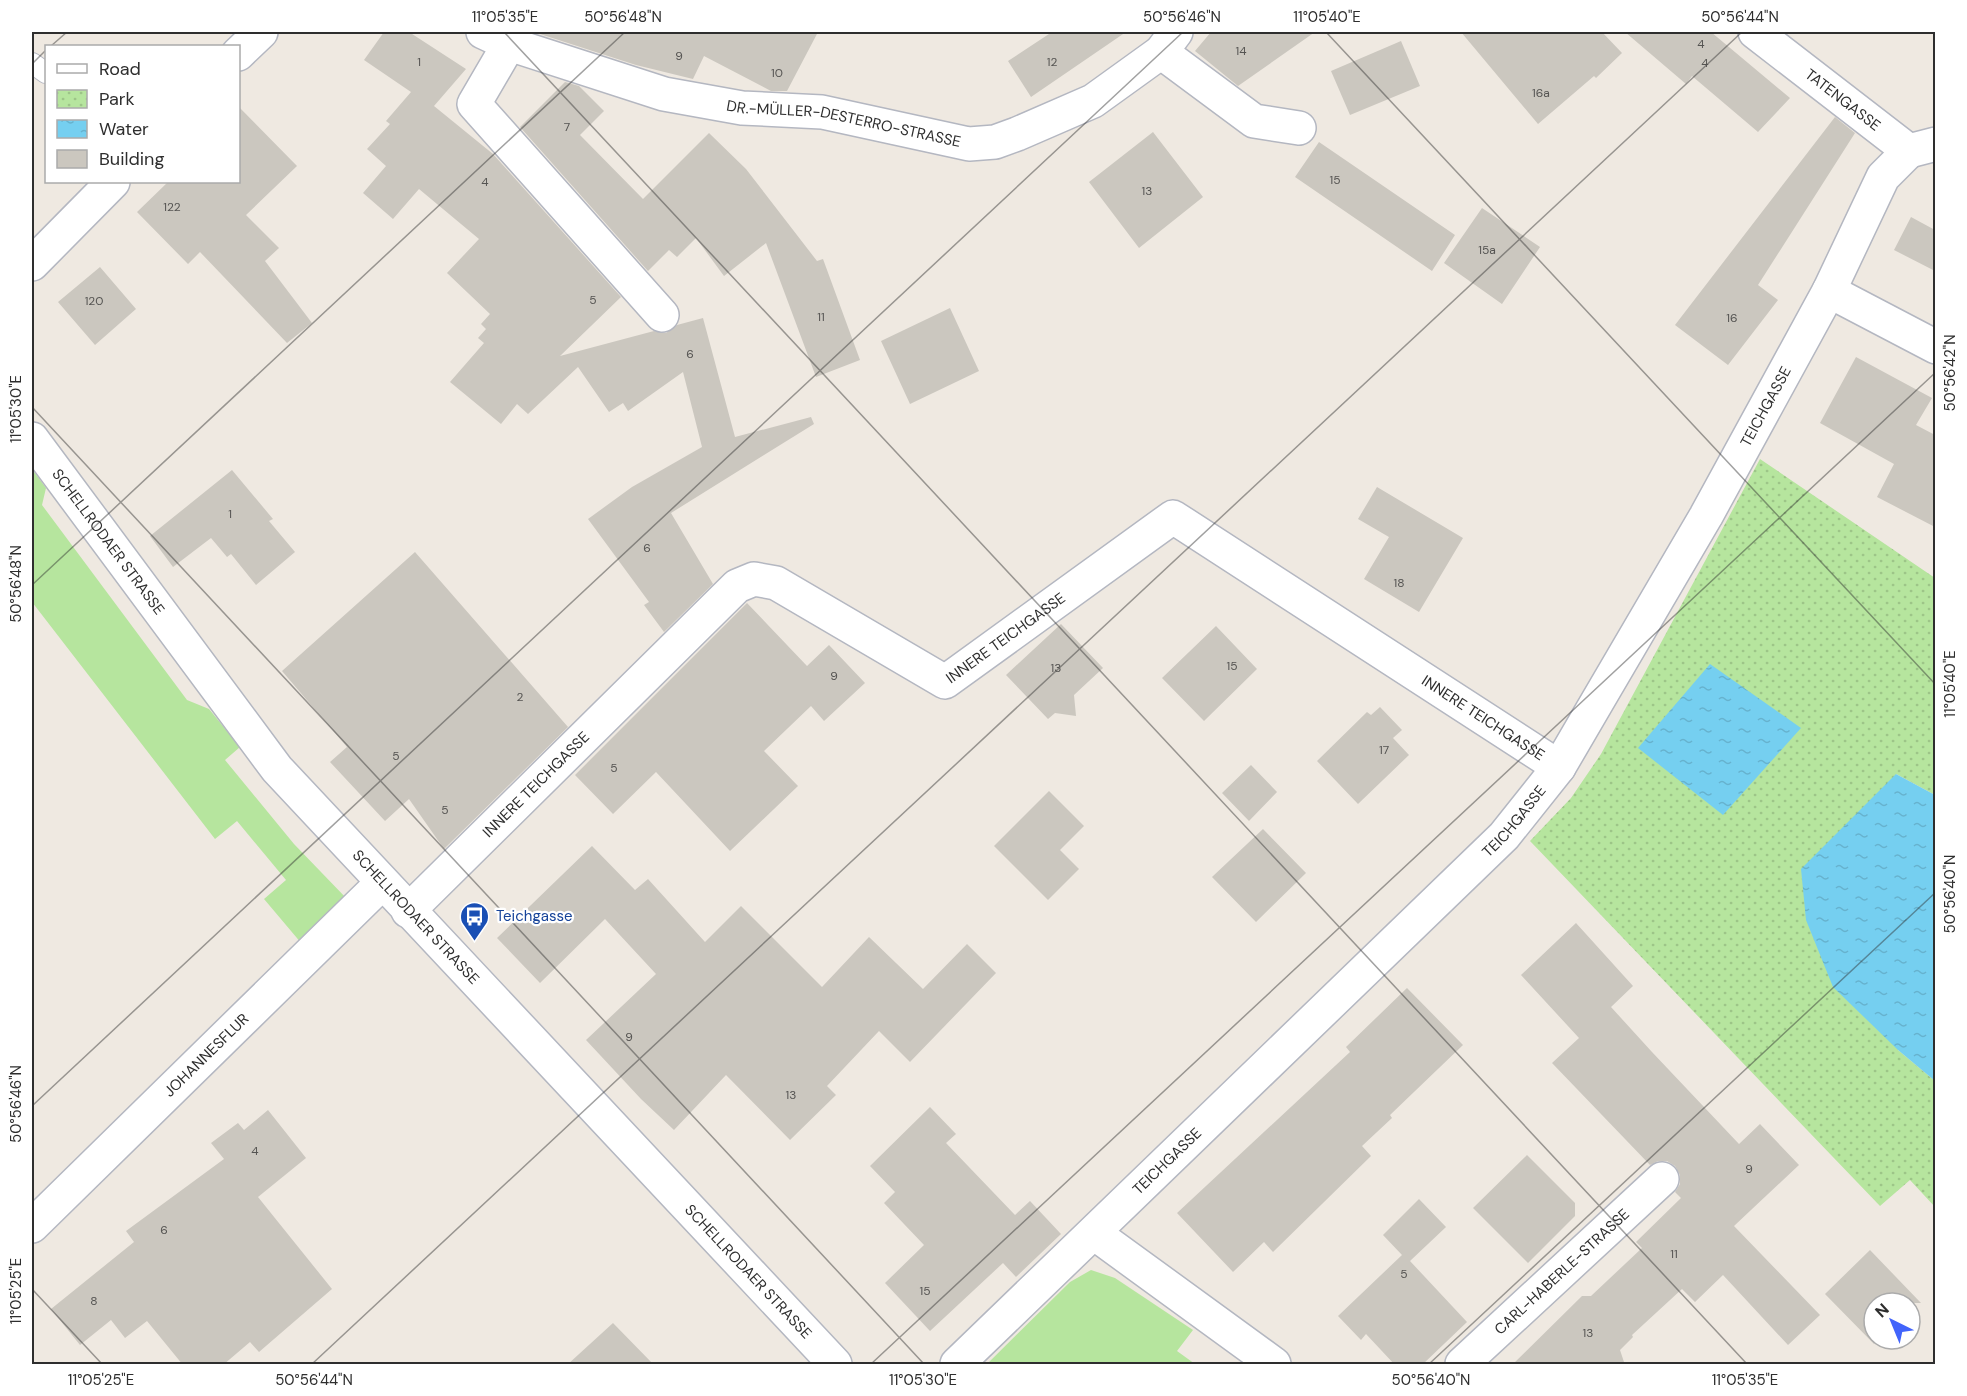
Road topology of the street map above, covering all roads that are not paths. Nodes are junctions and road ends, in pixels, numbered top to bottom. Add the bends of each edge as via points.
1 (261, 32) edge
2 (1755, 32) edge
3 (496, 38) edge
4 (1168, 42) edge
5 (240, 52) edge
6 (32, 63) edge
7 (45, 72) edge
8 (1299, 128) dead end
9 (1922, 148) edge
10 (112, 183) edge
11 (32, 264) edge
12 (1829, 291) junction
13 (662, 315) dead end
14 (1935, 347) edge
15 (32, 439) edge
16 (1559, 767) junction
17 (382, 883) junction
18 (408, 911) junction
19 (1662, 1179) dead end
20 (32, 1226) edge
21 (1094, 1233) junction
22 (835, 1365) edge
23 (957, 1365) edge
24 (1274, 1365) edge
25 (1462, 1365) edge

1 - 5 street
2 - 9 street, TATENGASSE
3 - 4 street, DR.-MÜLLER-DESTERRO-STRASSE via 664,94 742,108 822,112 969,144 995,142 1066,115 1123,82
3 - 13 street, DR.-MÜLLER-DESTERRO-STRASSE via 474,104
4 - 8 street, DR.-MÜLLER-DESTERRO-STRASSE via 1254,121
6 - 7 lane
9 - 12 street, TEICHGASSE via 1883,177
10 - 11 street
12 - 14 street
12 - 16 street, TEICHGASSE via 1706,516
15 - 17 street, SCHELLRODAER STRASSE via 277,769
16 - 18 street, INNERE TEICHGASSE via 1173,517 945,682 776,583 754,579 737,586
16 - 21 street, TEICHGASSE via 1504,836
17 - 18 street, SCHELLRODAER STRASSE
17 - 20 street, JOHANNESFLUR
18 - 22 street, SCHELLRODAER STRASSE
19 - 25 street, CARL-HABERLE-STRASSE
21 - 23 street, TEICHGASSE
21 - 24 street

